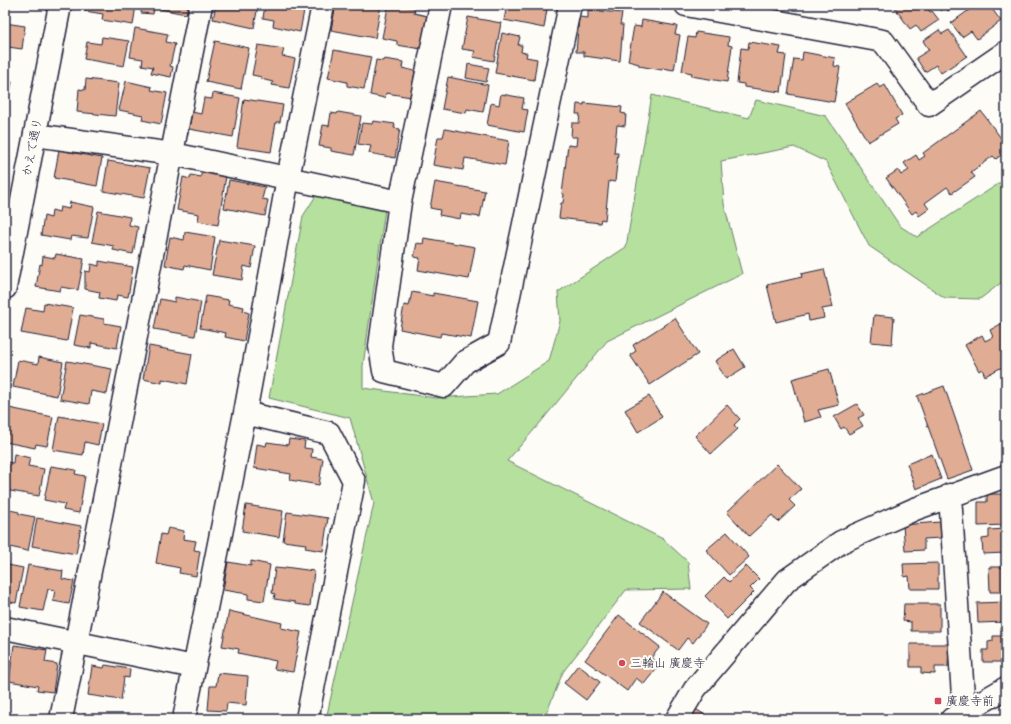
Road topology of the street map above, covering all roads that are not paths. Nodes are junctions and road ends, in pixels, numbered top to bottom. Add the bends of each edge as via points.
1 (60, 5) edge
2 (201, 5) edge
3 (323, 5) edge
4 (441, 5) edge
5 (570, 5) edge
6 (686, 5) edge
7 (1006, 52) edge
8 (35, 135) junction
9 (173, 154) junction
10 (288, 178) junction
11 (400, 202) junction
12 (5, 288) edge
13 (245, 413) junction
14 (1006, 476) edge
15 (950, 495) junction
16 (5, 628) edge
17 (76, 642) junction
18 (194, 667) junction
19 (1006, 688) edge
20 (958, 715) edge
21 (61, 719) edge
22 (184, 719) edge
23 (307, 719) edge
24 (677, 719) edge

1 - 8 street, かえで通り
2 - 9 street
3 - 10 street
4 - 11 street
5 - 11 street via 498,343 465,362 444,386 384,371 380,346
6 - 7 street via 884,41 928,105
8 - 9 street
8 - 12 street, かえで通り
9 - 10 street
9 - 17 street
10 - 11 street
10 - 13 street
13 - 18 street
13 - 23 street via 329,433 354,481
14 - 15 street
15 - 20 street
15 - 24 street via 841,542 787,580 695,689
16 - 17 street
17 - 18 street
17 - 21 street
18 - 22 street
19 - 20 street

